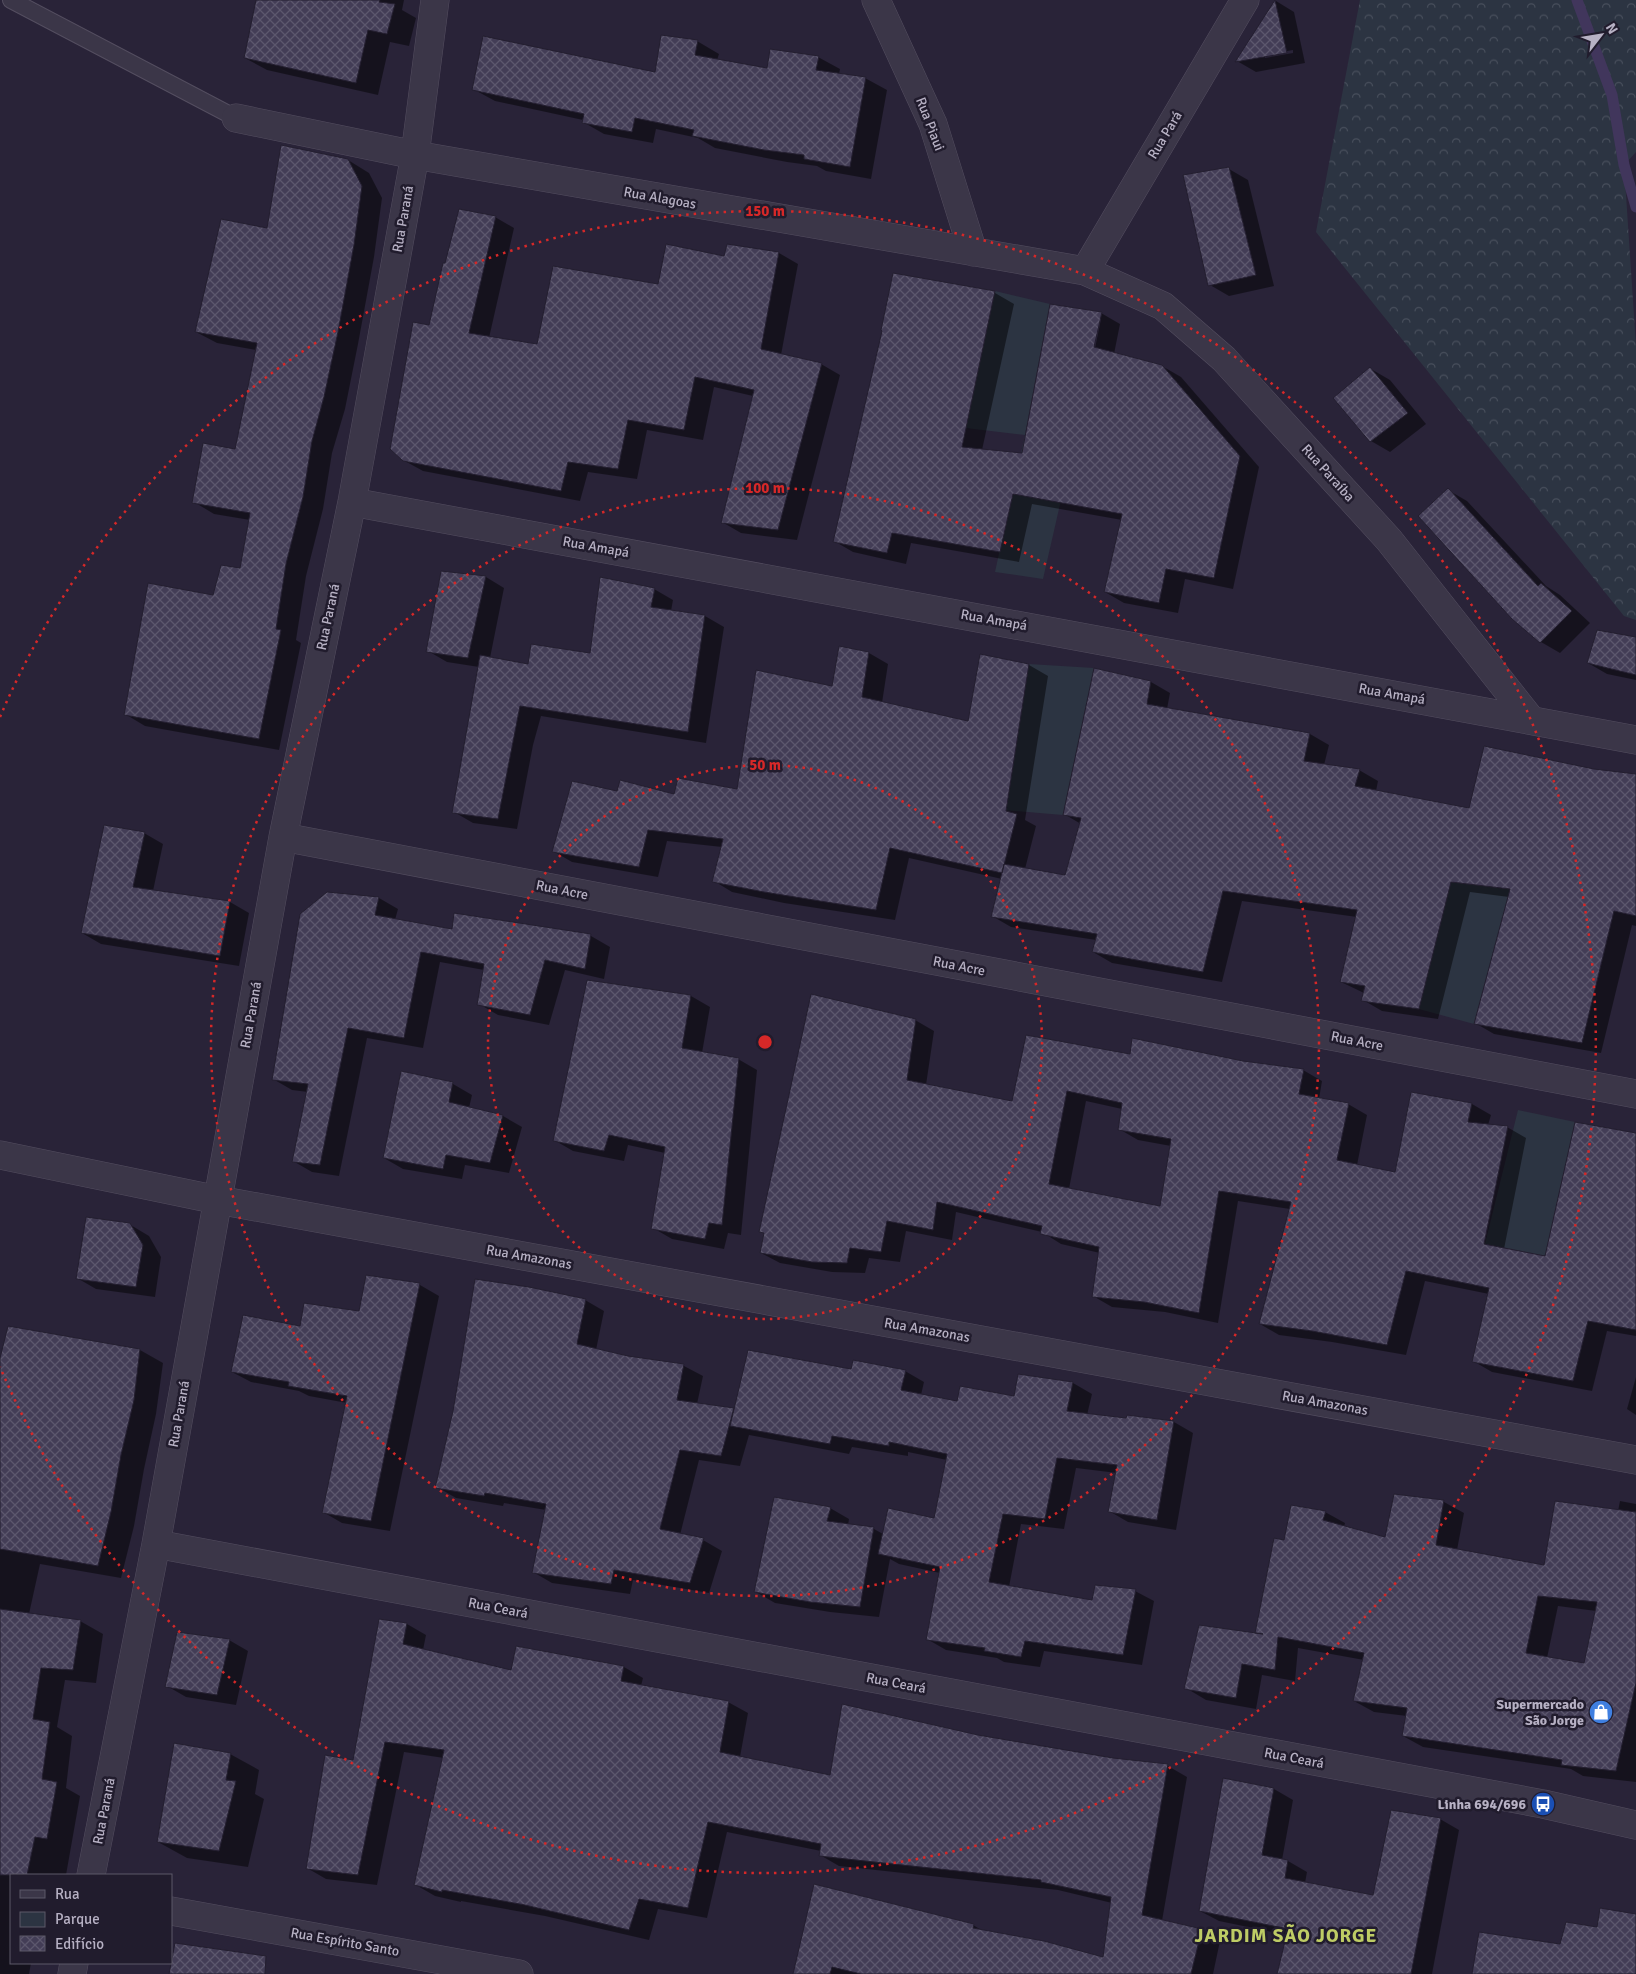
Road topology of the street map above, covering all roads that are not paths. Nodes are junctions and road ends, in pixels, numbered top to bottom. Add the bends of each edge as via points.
1 (12, 0) edge
2 (435, 0) edge
3 (876, 0) edge
4 (1245, 0) edge
5 (236, 118) joint
6 (414, 155) junction
7 (973, 252) junction
8 (1085, 271) junction
9 (352, 502) junction
10 (1531, 720) junction
11 (1636, 740) edge
12 (283, 837) junction
13 (1636, 1094) edge
14 (0, 1155) edge
15 (218, 1200) junction
16 (1636, 1460) edge
17 (156, 1544) junction
18 (1636, 1825) edge
19 (91, 1874) edge
20 (172, 1911) edge
21 (519, 1974) edge

1 - 5 lane
2 - 6 street, Rua Paraná
3 - 7 street, Rua Piaui via 933,124
4 - 8 street, Rua Pará
5 - 6 street, Rua Alagoas
6 - 7 street, Rua Alagoas
6 - 9 street, Rua Paraná
7 - 8 street, Rua Alagoas
8 - 10 street, Rua Paraíba via 1163,306 1224,359 1389,540
9 - 10 street, Rua Amapá
9 - 12 street, Rua Paraná
10 - 11 street, Rua Amapá
12 - 13 street, Rua Acre
12 - 15 street, Rua Paraná
14 - 15 street, Rua Amazonas
15 - 16 street, Rua Amazonas
15 - 17 street, Rua Paraná
17 - 18 street, Rua Ceará via 1523,1800
17 - 19 street, Rua Paraná
20 - 21 street, Rua Espírito Santo

